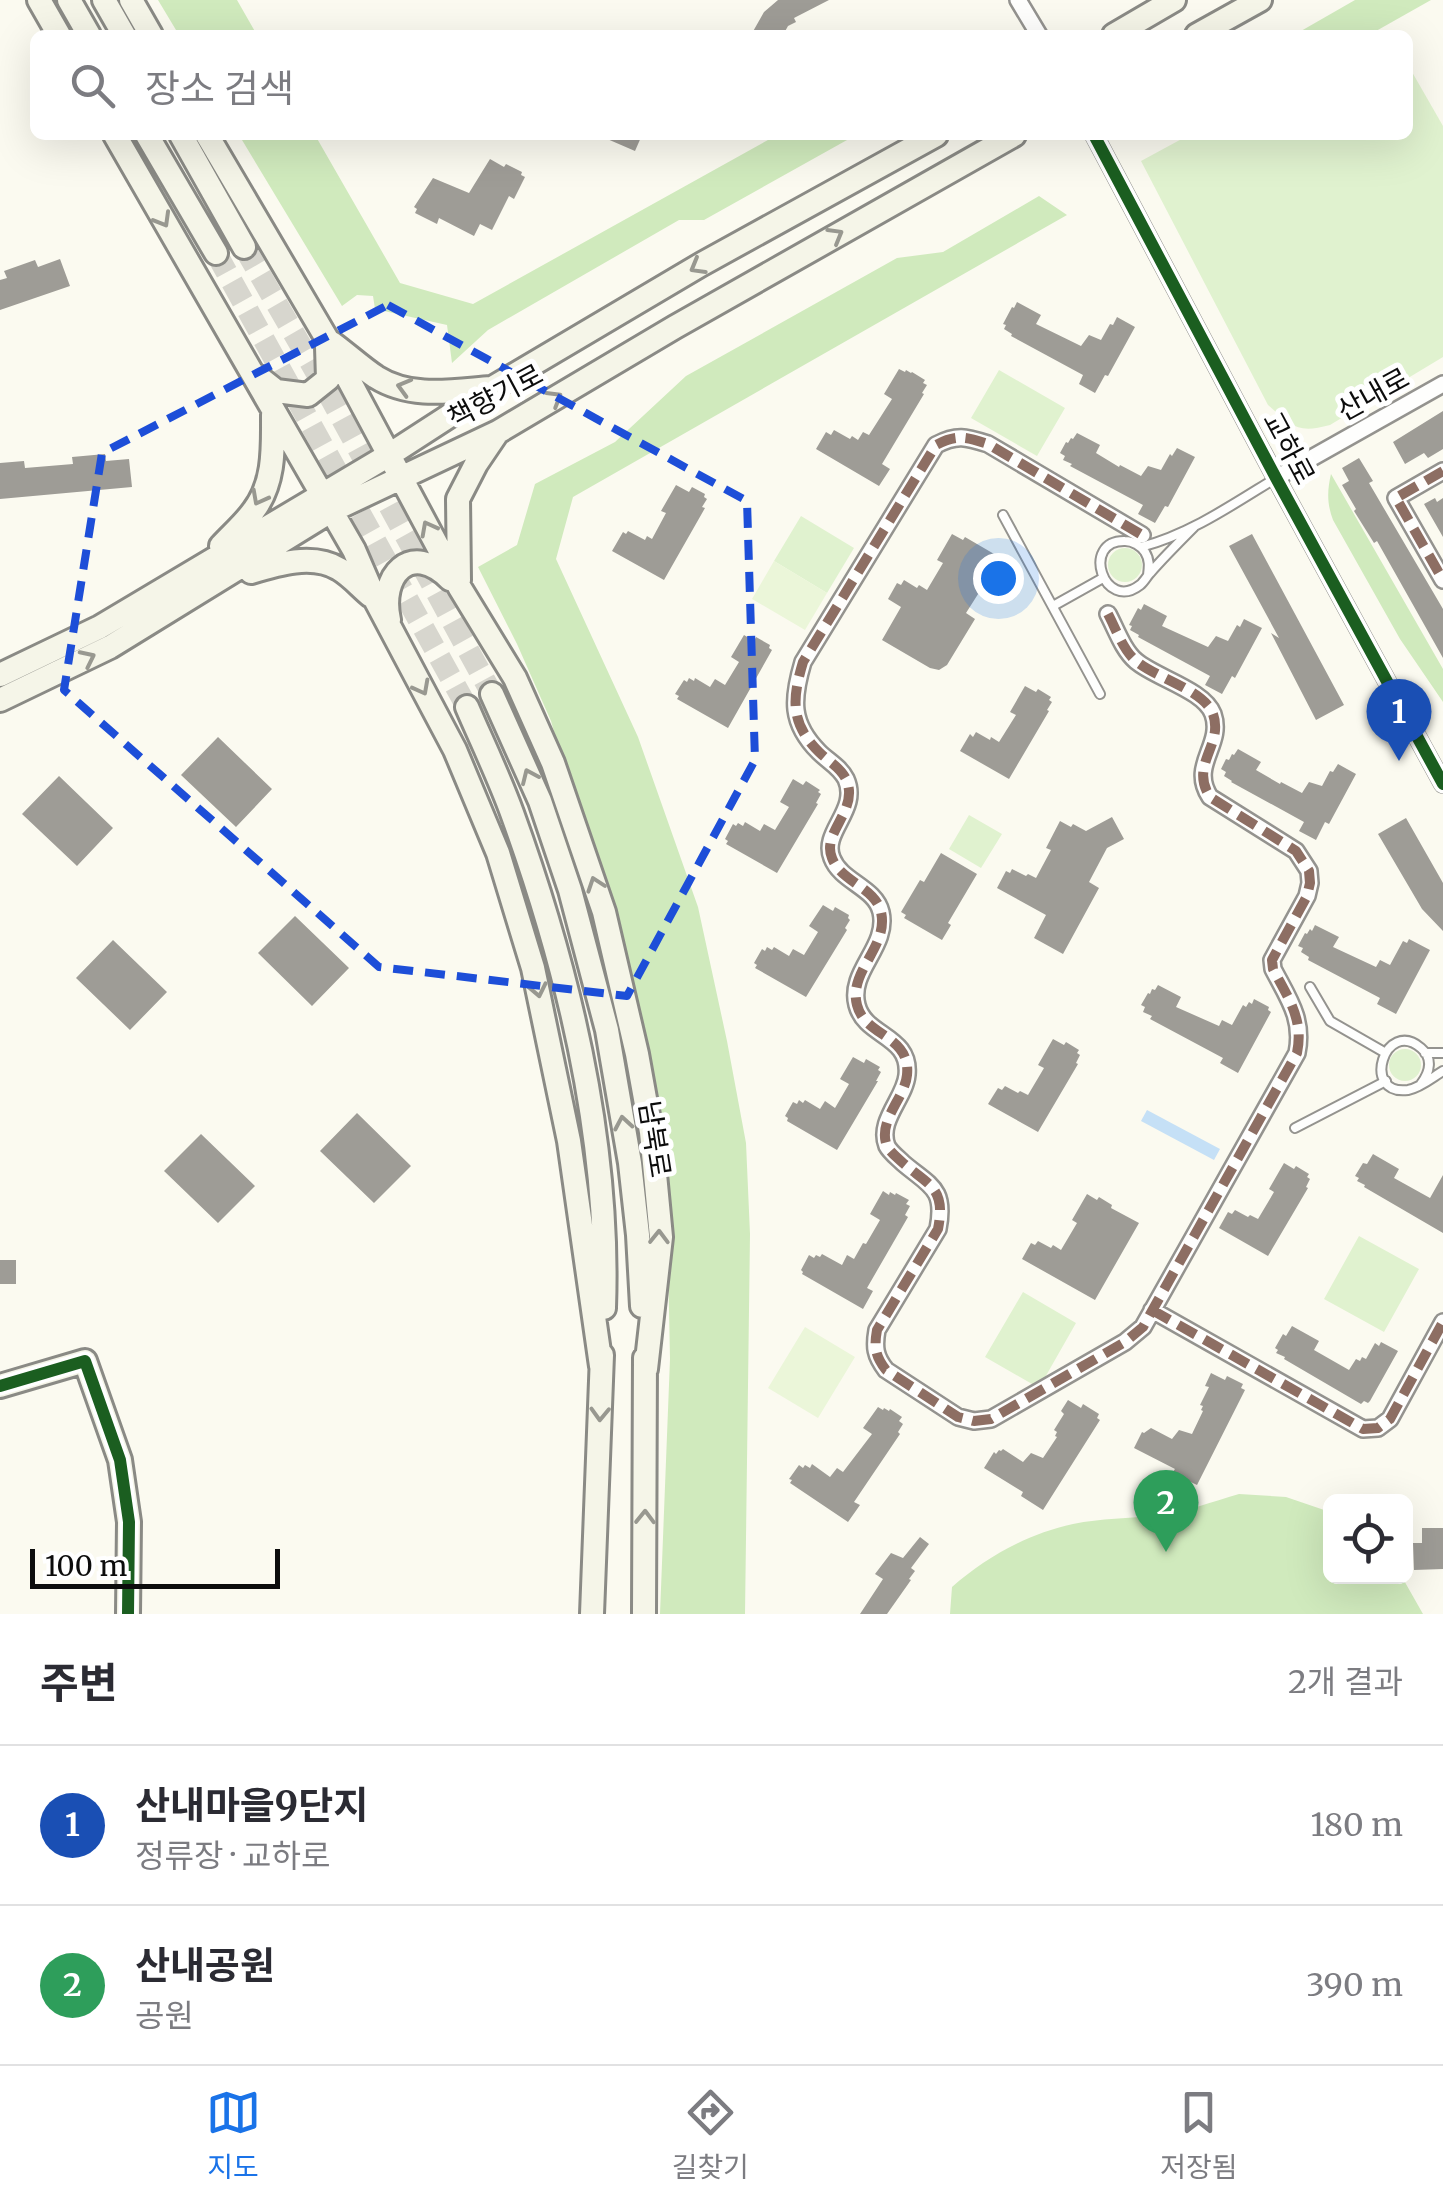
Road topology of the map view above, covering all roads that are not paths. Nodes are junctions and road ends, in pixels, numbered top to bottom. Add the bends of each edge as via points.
1 (39, 0) edge
2 (69, 0) edge
3 (104, 0) edge
4 (132, 0) edge
5 (1018, 0) edge
6 (1174, 0) edge
7 (1236, 0) edge
8 (1260, 0) edge
9 (56, 30) edge
10 (86, 30) edge
11 (121, 30) edge
12 (148, 30) edge
13 (1036, 30) edge
14 (1123, 30) edge
15 (1200, 30) edge
16 (1203, 30) edge
17 (118, 140) edge
18 (150, 140) edge
19 (183, 140) edge
20 (210, 140) edge
21 (927, 140) edge
22 (1005, 140) edge
23 (1097, 140) edge
24 (244, 247) tunnel mouth
25 (216, 253) tunnel mouth
26 (326, 339) junction
27 (249, 369) junction
28 (1443, 384) edge
29 (494, 387) junction
30 (274, 411) junction
31 (498, 432) junction
32 (389, 455) junction
33 (1443, 471) edge
34 (400, 476) junction
35 (1276, 478) junction
36 (326, 503) junction
37 (1003, 515) dead end
38 (1194, 528) junction
39 (1142, 541) junction
40 (210, 574) junction
41 (1148, 575) junction
42 (1103, 578) junction
43 (1443, 580) edge
44 (460, 588) junction
45 (376, 601) junction
46 (1052, 606) junction
47 (1108, 614) dead end
48 (390, 626) junction
49 (0, 676) edge
50 (492, 694) tunnel mouth
51 (1100, 694) dead end
52 (0, 700) edge
53 (467, 707) tunnel mouth
54 (1443, 784) edge
55 (1310, 987) dead end
56 (1384, 1052) junction
57 (1425, 1053) junction
58 (1443, 1053) edge
59 (1443, 1071) edge
60 (1386, 1081) junction
61 (1421, 1084) junction
62 (1296, 1128) dead end
63 (1152, 1310) junction
64 (1443, 1322) edge
65 (601, 1366) junction
66 (646, 1369) junction
67 (0, 1386) edge
68 (128, 1614) edge
69 (592, 1614) edge
70 (644, 1614) edge

1 - 9 main road
2 - 10 main road
3 - 11 main road
4 - 12 main road
5 - 13 street
6 - 14 main road
7 - 15 lane
8 - 16 main road
17 -> 27 main road
18 - 25 main road
19 - 24 main road
20 - 26 main road
21 -> 29 main road, 책향기로
31 -> 22 main road, 책향기로
23 - 35 street, 교하로
26 - 27 main road via 328,379 308,395 276,391
29 -> 26 main road via 427,393 403,388
26 - 32 main road
27 - 30 main road
28 - 35 street, 산내로
29 - 32 main road, 책향기로
30 - 36 main road
30 -> 40 main road via 265,490
31 - 34 main road, 책향기로
31 - 44 main road via 458,499
32 - 34 main road
32 - 36 main road, 책향기로
33 - 43 street via 1396,498
34 - 36 main road, 책향기로
44 -> 34 main road
35 - 38 lane
35 - 54 street, 교하로
36 - 40 main road, 책향기로
36 - 45 main road
37 - 46 lane
38 - 39 lane via 1167,540
38 - 41 lane
39 - 41 lane
39 - 42 lane via 1112,544 1101,558
39 - 63 street via 988,444 950,438 936,445 803,662 794,699 808,740 846,779 850,797 832,838 832,860 880,906 880,938 856,993 862,1016 904,1053 908,1069 888,1119 887,1146 931,1183 941,1211 938,1229 878,1330 878,1360 958,1417 991,1419 1124,1342
40 - 45 main road via 313,562 337,568
40 - 49 main road, 책향기로
52 -> 40 main road, 책향기로 via 110,647
41 - 42 lane via 1130,590
42 - 46 lane
44 - 48 main road via 436,565 407,564 385,604
66 -> 44 main road via 660,1237 651,1132 604,912 554,763 515,678
45 - 48 main road
46 - 51 lane
47 - 63 street via 1132,658 1204,701 1213,714 1202,776 1210,797 1296,851 1310,883 1272,960 1300,1024 1297,1053
48 -> 65 main road via 455,750 498,853 533,968 569,1141
66 -> 50 main road, 남북로 via 632,1181 607,1030 540,800
53 - 65 main road via 512,812 579,1036 599,1168
55 - 56 lane via 1330,1021
56 - 57 lane via 1404,1042
56 - 60 lane via 1380,1067
57 - 58 lane
57 - 61 lane via 1429,1069
59 - 61 lane
60 - 61 lane via 1406,1090
60 - 62 lane
63 - 64 street via 1363,1430 1390,1420
65 -> 69 main road
70 -> 66 main road, 남북로
67 - 68 main road via 85,1361 120,1460 129,1522

